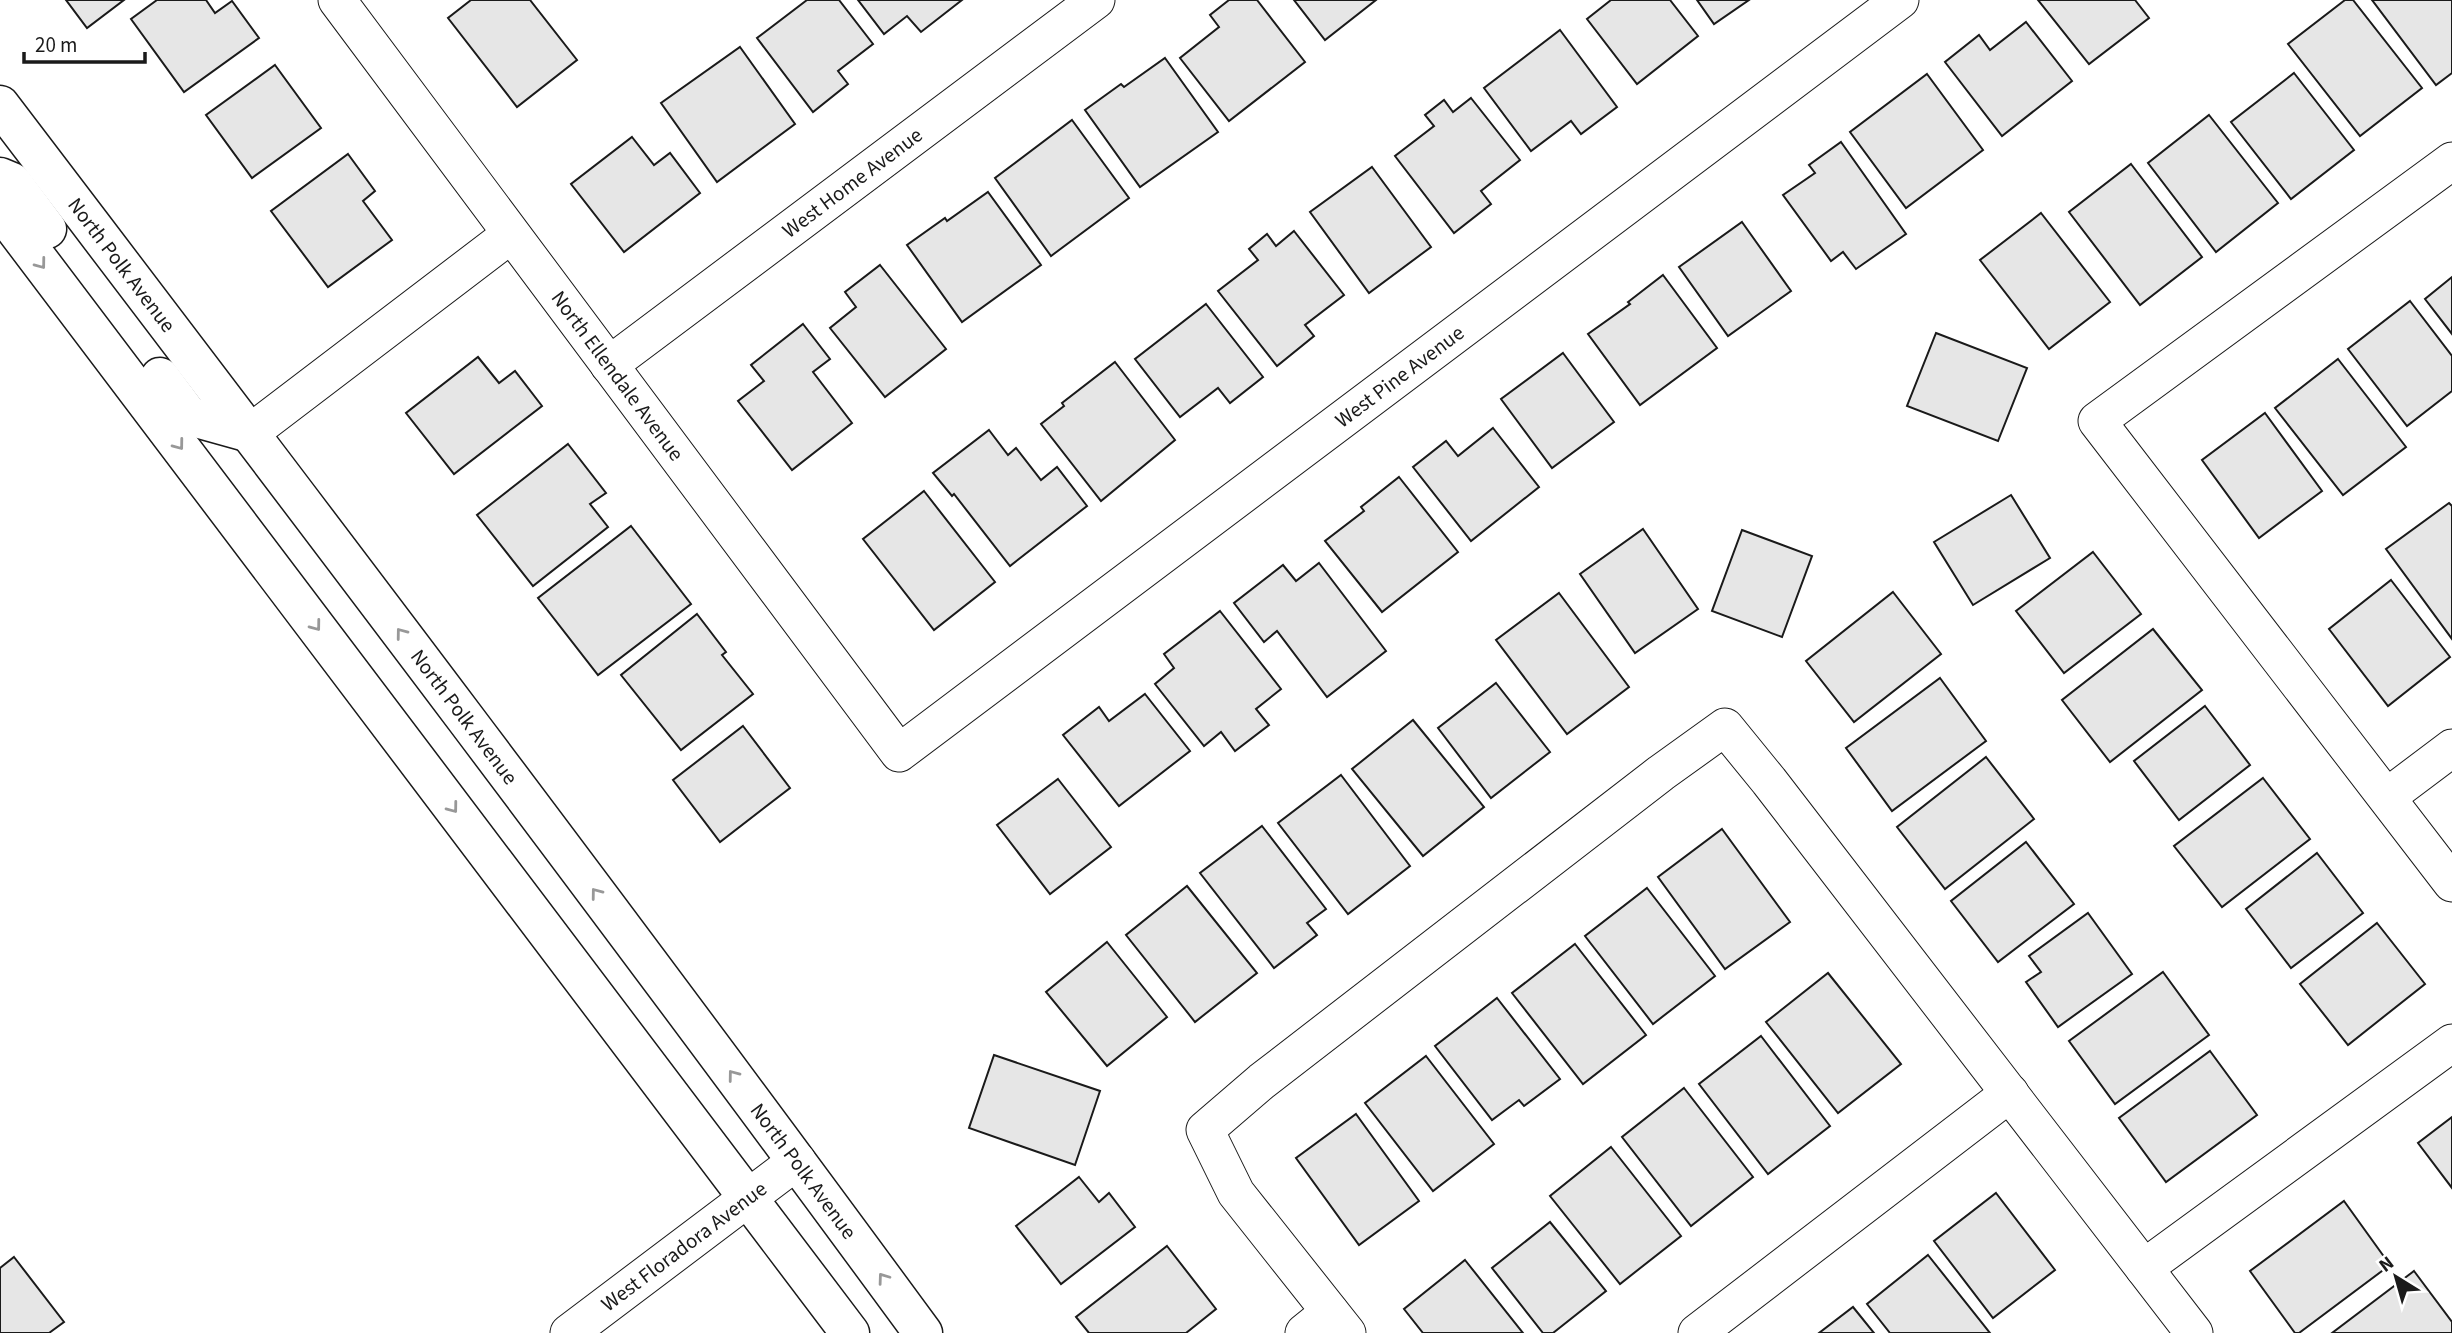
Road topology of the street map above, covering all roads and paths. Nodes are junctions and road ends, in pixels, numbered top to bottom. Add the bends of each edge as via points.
1 (337, 0) edge
2 (1096, 0) edge
3 (1900, 0) edge
4 (0, 104) edge
5 (2452, 161) edge
6 (0, 177) edge
7 (0, 209) edge
8 (510, 235) junction
9 (610, 365) junction
10 (250, 433) junction
11 (2452, 748) edge
12 (899, 753) joint
13 (2387, 797) junction
14 (2452, 883) edge
15 (2452, 1042) edge
16 (2010, 1093) junction
17 (797, 1161) junction
18 (749, 1198) junction
19 (2144, 1268) junction
20 (1327, 1326) edge
21 (569, 1333) edge
22 (850, 1333) edge
23 (923, 1333) edge
24 (1697, 1333) edge
25 (2194, 1333) edge

1 - 8 street, North Ellendale Avenue
2 - 9 street, West Home Avenue
3 - 12 street, West Pine Avenue
4 - 10 main road, North Polk Avenue
5 - 13 street via 2097,421
6 - 10 main road via 12,182 189,416
7 -> 18 main road
8 - 9 street, North Ellendale Avenue
8 - 10 street
9 - 12 street, North Ellendale Avenue
17 -> 10 main road, North Polk Avenue
11 - 13 street
13 - 14 street
15 - 19 street
16 - 19 street
16 - 20 street via 1725,727 1295,1055 1205,1130 1236,1193
16 - 24 street
17 - 18 street, West Floradora Avenue
23 -> 17 main road, North Polk Avenue
18 - 21 street, West Floradora Avenue
18 - 22 main road
19 - 25 street

